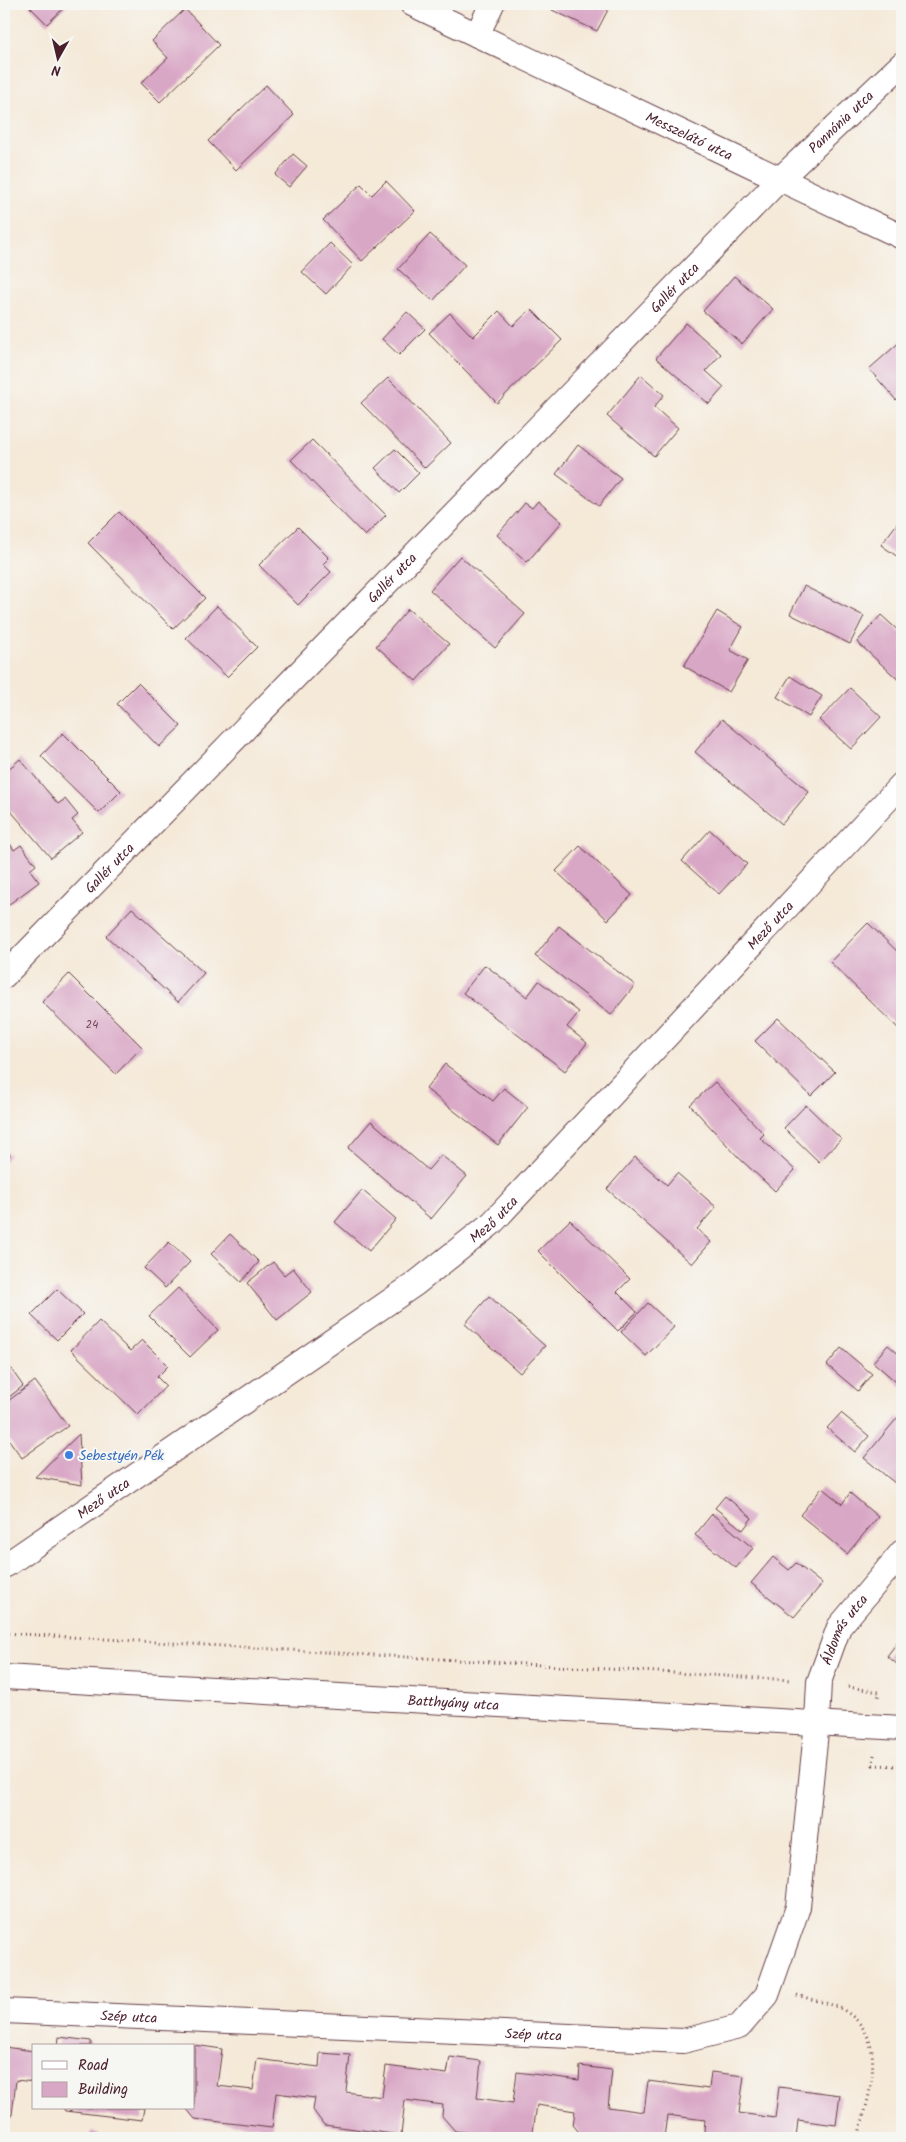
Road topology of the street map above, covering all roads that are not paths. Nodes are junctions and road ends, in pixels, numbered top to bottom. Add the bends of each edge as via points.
1 (412, 4) edge
2 (492, 4) edge
3 (477, 35) junction
4 (902, 64) edge
5 (781, 178) junction
6 (902, 237) edge
7 (902, 784) edge
8 (4, 976) edge
9 (902, 1552) edge
10 (4, 1571) edge
11 (4, 1677) edge
12 (816, 1722) junction
13 (902, 1728) edge
14 (4, 2011) edge

1 - 3 street, Messzelátó utca
2 - 3 street
3 - 5 street, Messzelátó utca
4 - 5 street, Pannónia utca
5 - 6 street, Messzelátó utca
5 - 8 street, Gallér utca
7 - 10 street, Mező utca via 492,1223 415,1284
9 - 12 street, Áldomás utca via 838,1627 819,1682
11 - 12 street, Batthyány utca
12 - 13 street, Batthyány utca
12 - 14 street, Szép utca via 798,1907 767,1995 739,2027 683,2041

